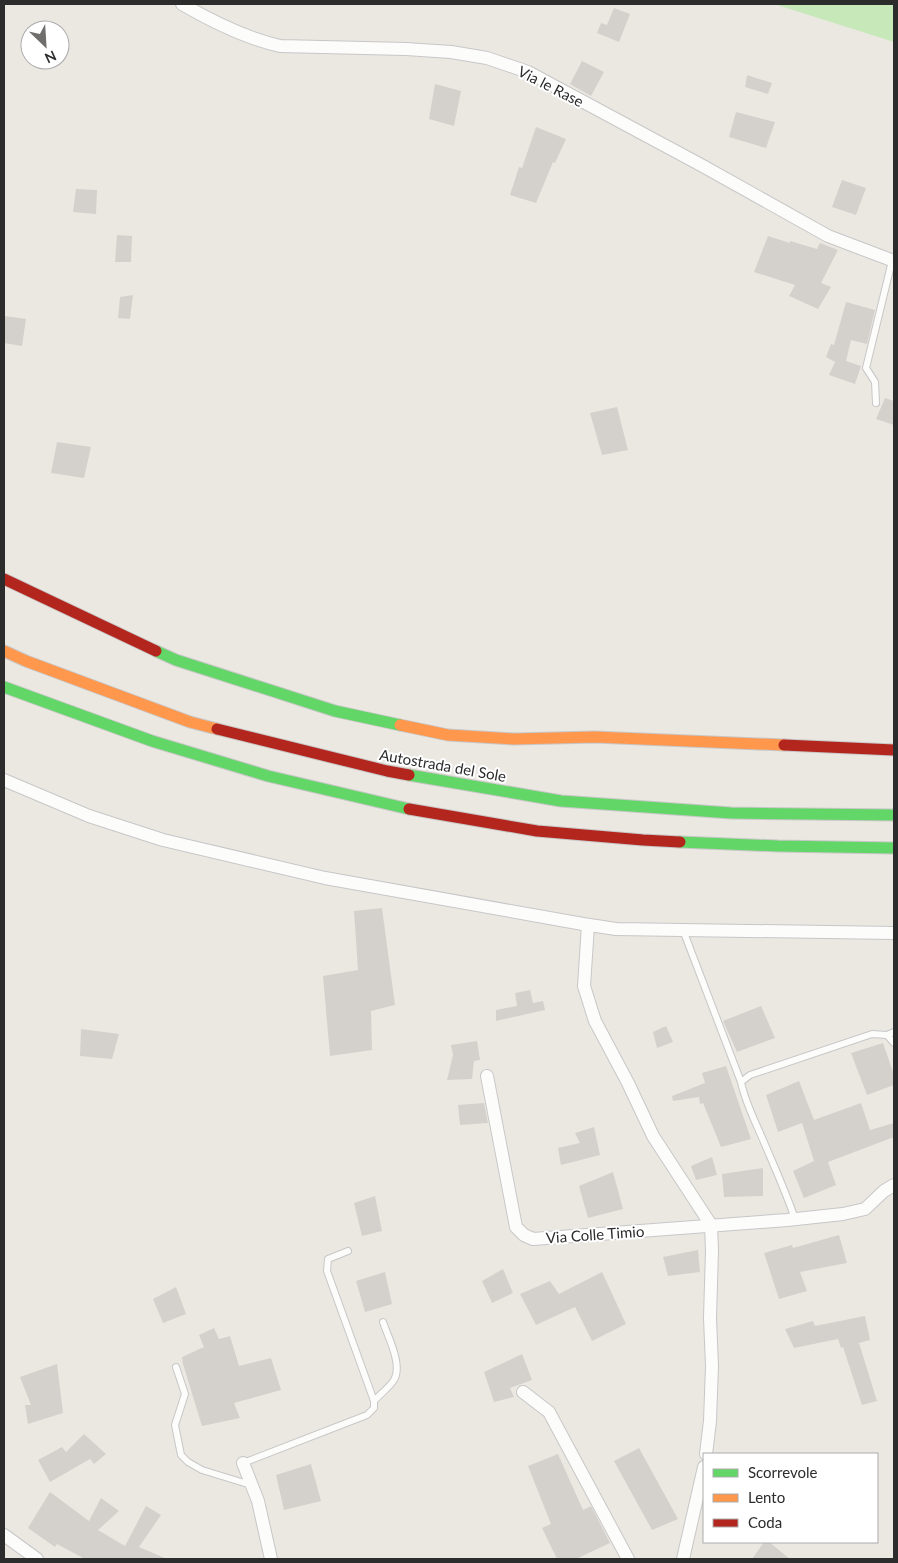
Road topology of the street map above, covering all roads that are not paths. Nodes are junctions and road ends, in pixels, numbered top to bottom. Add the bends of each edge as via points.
1 (182, 4) edge
2 (893, 261) edge
3 (876, 403) dead end
4 (4, 579) edge
5 (4, 651) edge
6 (4, 687) edge
7 (894, 750) edge
8 (4, 780) edge
9 (894, 815) edge
10 (894, 848) edge
11 (588, 925) junction
12 (683, 930) junction
13 (894, 933) edge
14 (894, 1032) edge
15 (887, 1035) junction
16 (894, 1043) edge
17 (487, 1076) dead end
18 (741, 1082) junction
19 (894, 1185) edge
20 (794, 1219) junction
21 (711, 1226) junction
22 (348, 1251) dead end
23 (383, 1322) dead end
24 (176, 1366) dead end
25 (523, 1392) dead end
26 (374, 1401) junction
27 (706, 1453) edge
28 (243, 1463) joint
29 (703, 1471) edge
30 (251, 1485) junction
31 (4, 1535) edge
32 (37, 1559) edge
33 (271, 1559) edge
34 (628, 1559) edge
35 (683, 1559) edge

1 - 2 street, Via le Rase via 211,21 280,46 450,52 486,58 528,72 828,236
2 - 3 lane via 866,368 875,382
4 - 7 main road via 176,660 335,711 448,735 514,739 595,737
5 - 9 main road, Autostrada del Sole via 190,722 387,771 561,801 731,813
6 - 10 main road via 152,742 268,776 392,806 484,823 643,840
8 - 11 street via 89,816 163,840 325,878
11 - 12 street via 616,930
11 - 21 street via 584,986 595,1021 654,1136
12 - 13 street
12 - 18 lane
14 - 15 lane
15 - 16 lane
15 - 18 lane via 872,1034 750,1076
17 - 21 street, Via Colle Timio via 516,1227 524,1235 534,1238
18 - 20 lane
19 - 20 street, Via Colle Timio via 865,1210
20 - 21 street, Via Colle Timio
21 - 27 street via 712,1366
22 - 26 lane via 328,1259 327,1271
23 - 26 lane via 397,1366 394,1380
24 - 30 lane via 185,1394 175,1425 182,1455 202,1470
25 - 34 street via 549,1412
26 - 28 lane via 374,1408 366,1415
28 - 30 street
29 - 35 street
30 - 33 street
31 - 32 street

